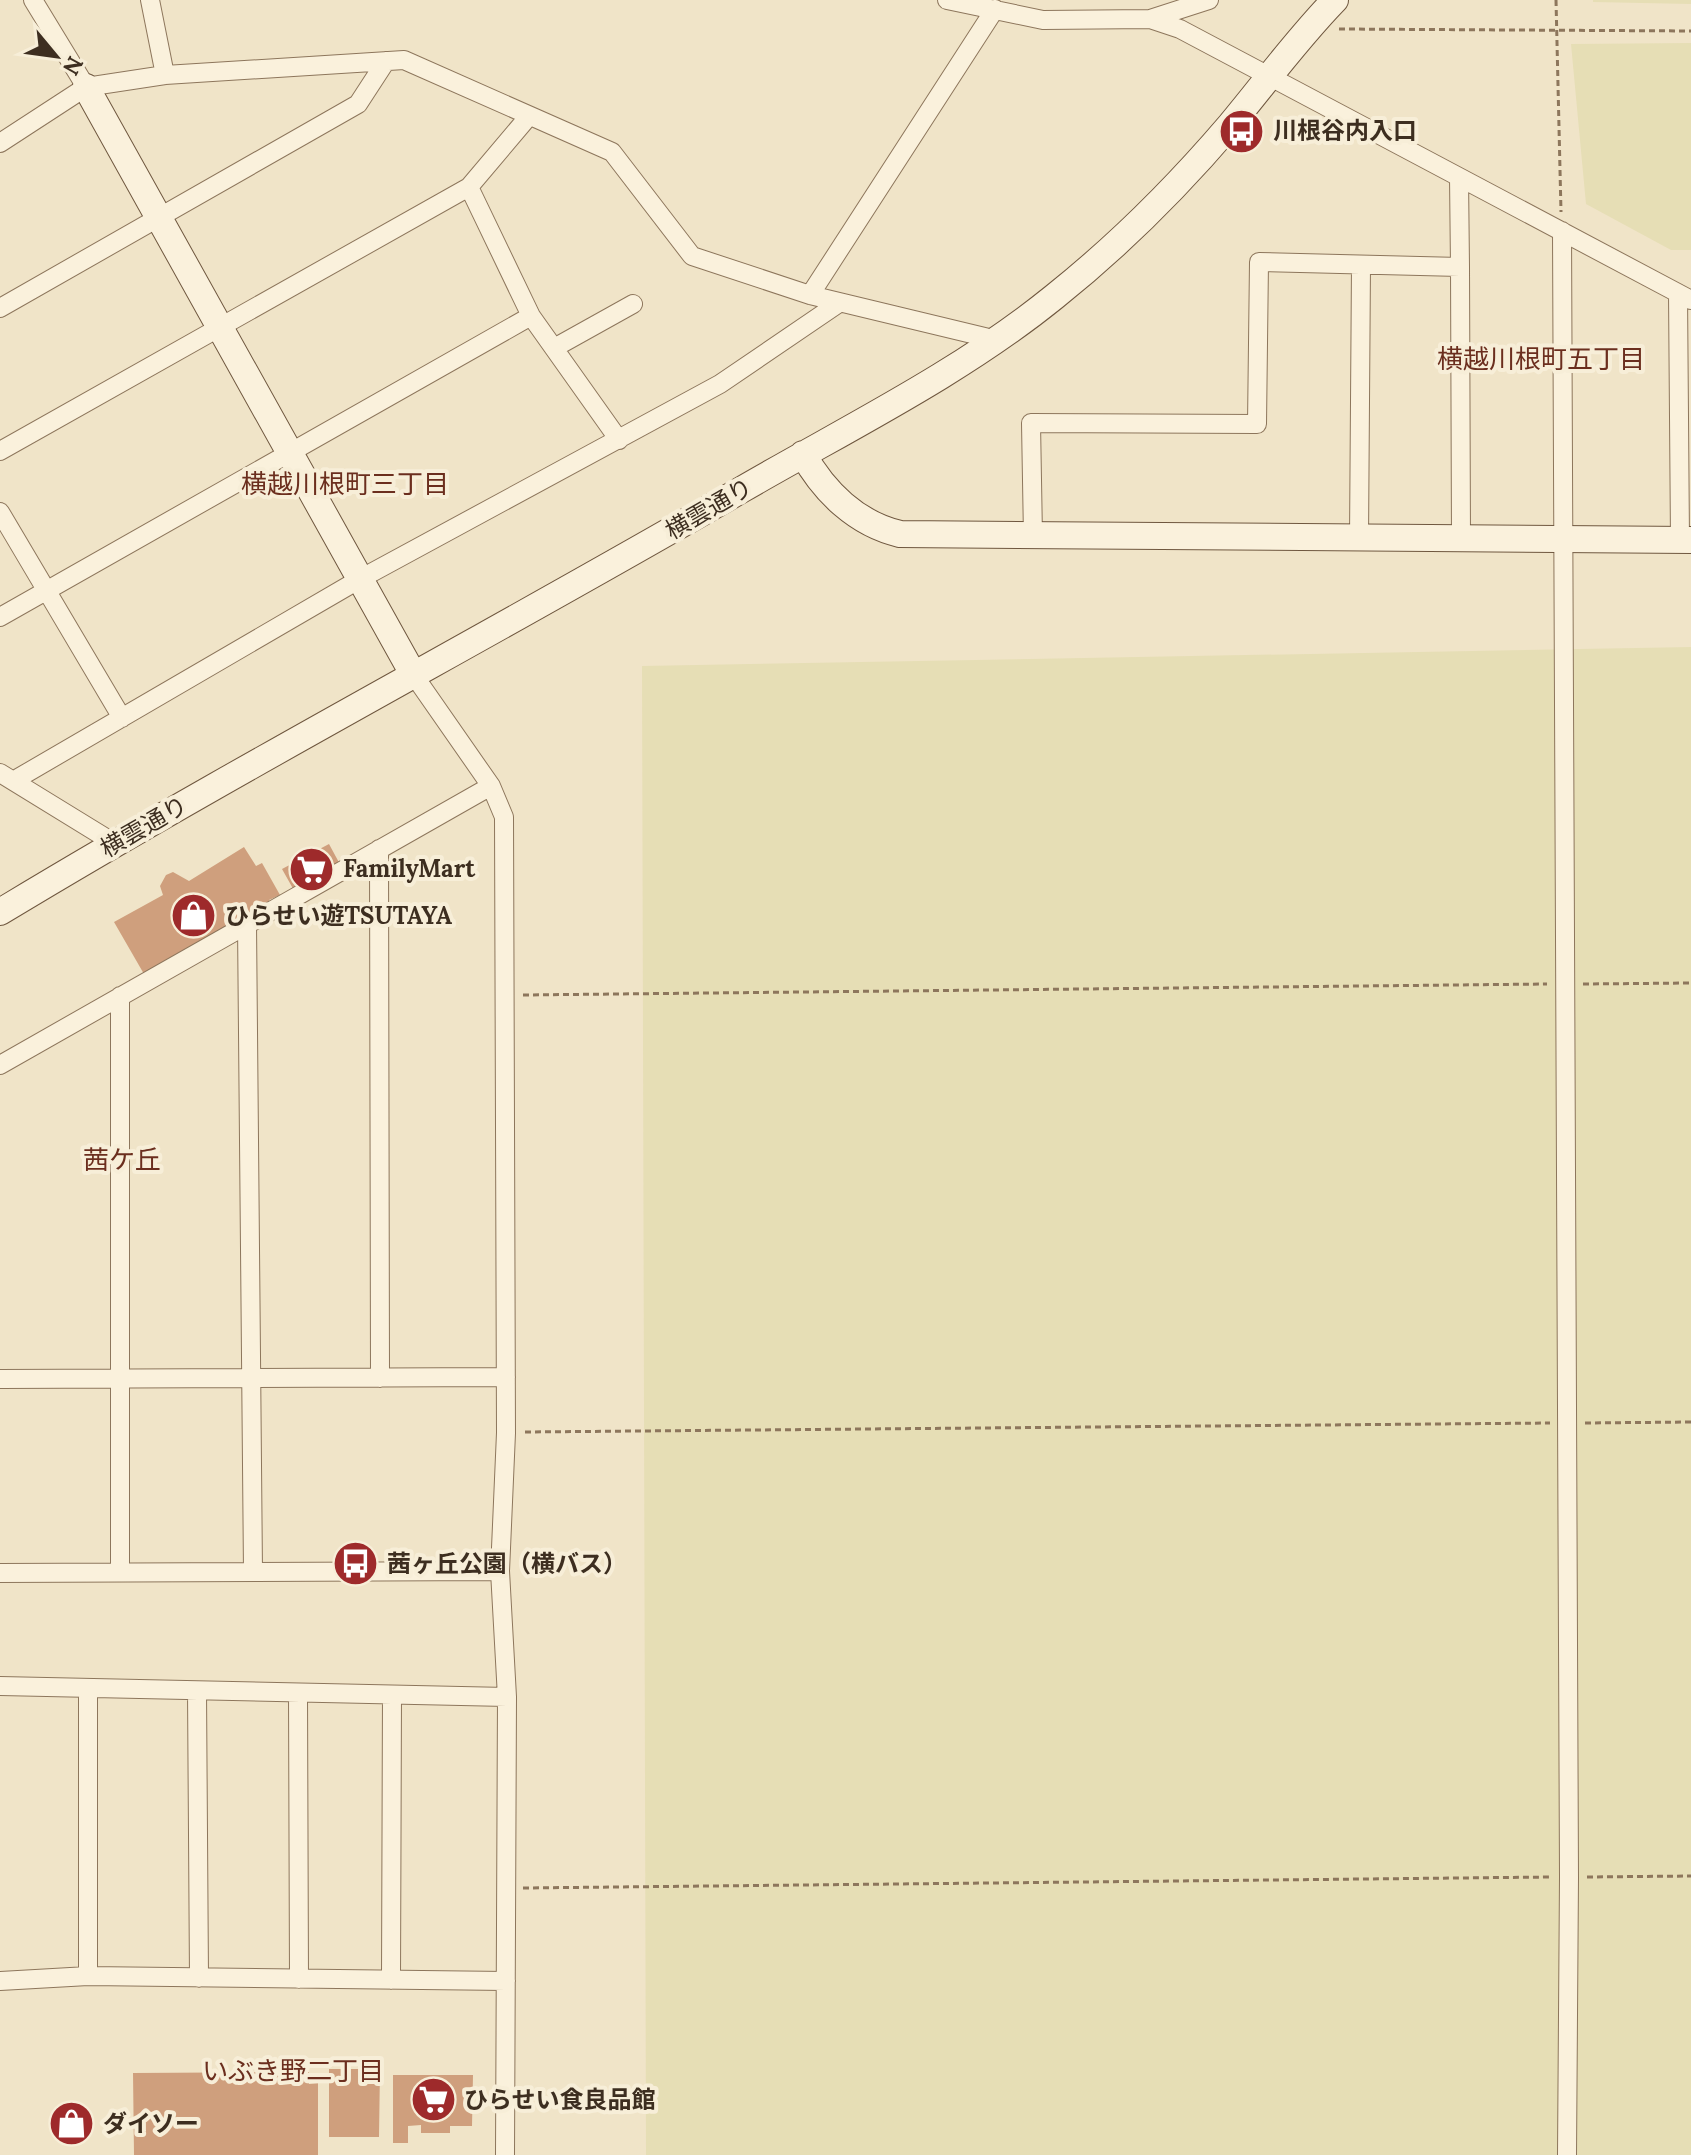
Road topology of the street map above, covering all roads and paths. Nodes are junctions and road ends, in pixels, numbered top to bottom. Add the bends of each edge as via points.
1 (33, 0) edge
2 (150, 0) edge
3 (947, 0) edge
4 (1209, 0) edge
5 (1335, 0) edge
6 (1556, 0) edge
7 (970, 2) edge
8 (995, 9) junction
9 (1150, 19) junction
10 (1307, 29) junction
11 (1555, 30) junction
12 (1691, 31) edge
13 (386, 61) junction
14 (165, 75) junction
15 (1268, 78) junction
16 (86, 87) junction
17 (529, 116) junction
18 (0, 143) edge
19 (1459, 177) junction
20 (469, 187) junction
21 (158, 216) junction
22 (1562, 231) junction
23 (1361, 265) junction
24 (1460, 267) junction
25 (810, 295) junction
26 (1685, 297) edge
27 (839, 303) junction
28 (633, 304) dead end
29 (0, 308) edge
30 (531, 316) junction
31 (220, 327) junction
32 (997, 340) junction
33 (554, 348) junction
34 (619, 440) junction
35 (0, 451) edge
36 (290, 453) junction
37 (803, 454) junction
38 (0, 512) edge
39 (1033, 537) junction
40 (1359, 539) junction
41 (1461, 539) junction
42 (1563, 539) junction
43 (1686, 540) edge
44 (360, 579) junction
45 (48, 590) junction
46 (0, 617) edge
47 (413, 674) junction
48 (122, 718) junction
49 (7, 777) edge
50 (491, 786) junction
51 (114, 843) junction
52 (379, 849) junction
53 (0, 912) edge
54 (247, 924) junction
55 (1691, 983) edge
56 (1565, 984) junction
57 (505, 995) junction
58 (120, 996) junction
59 (0, 1065) edge
60 (506, 1377) junction
61 (251, 1378) junction
62 (380, 1378) junction
63 (0, 1379) edge
64 (120, 1379) junction
65 (1691, 1422) edge
66 (1567, 1423) junction
67 (506, 1433) junction
68 (500, 1571) junction
69 (120, 1572) junction
70 (253, 1572) junction
71 (0, 1573) edge
72 (0, 1686) edge
73 (88, 1688) junction
74 (197, 1691) junction
75 (298, 1693) junction
76 (392, 1695) junction
77 (507, 1697) junction
78 (1691, 1876) edge
79 (1569, 1877) junction
80 (505, 1888) junction
81 (88, 1976) junction
82 (199, 1978) junction
83 (299, 1979) junction
84 (391, 1980) junction
85 (0, 1981) edge
86 (506, 1981) junction
87 (505, 2155) edge
88 (1567, 2155) edge

1 - 16 street
2 - 14 street
3 - 7 street
4 - 9 street
5 - 10 main road, 横雲通り
6 - 11 path
7 - 8 street
8 - 9 street via 1043,20
8 - 25 street
9 - 15 street via 1180,29
10 - 11 path
10 - 15 main road, 横雲通り
11 - 12 path
11 - 22 path
13 - 14 street
13 - 17 street via 404,60
13 - 21 street via 358,104
14 - 16 street
15 - 19 street
15 - 32 main road, 横雲通り via 1132,229
16 - 18 street
16 - 21 main road
17 - 20 street
17 - 25 street via 612,152 692,256
19 - 22 street
19 - 24 street
20 - 30 street
20 - 31 street
21 - 29 street
21 - 31 main road
22 - 26 street
22 - 42 street
23 - 24 street
23 - 39 street via 1259,262 1257,424 1031,423
23 - 40 street
24 - 41 street
25 - 27 street
26 - 43 street
27 - 32 street
27 - 34 street via 720,384
28 - 33 street
30 - 33 street
30 - 36 street
31 - 35 street
31 - 36 main road
32 - 37 main road, 横雲通り
33 - 34 street
34 - 44 street
36 - 44 main road
36 - 45 street
37 - 39 main road via 849,511 887,531
37 - 47 main road, 横雲通り
38 - 45 street
39 - 40 main road
40 - 41 main road
41 - 42 main road
42 - 43 main road
42 - 56 street
44 - 47 main road
44 - 48 street
45 - 46 street
45 - 48 street
47 - 50 street
47 - 51 main road, 横雲通り
48 - 49 street
49 - 51 street
50 - 52 street
50 - 57 street via 504,817
51 - 53 main road, 横雲通り
52 - 54 street
52 - 62 street
54 - 58 street
54 - 61 street
55 - 56 path
56 - 57 path
56 - 66 street
57 - 60 street
58 - 59 street
58 - 64 street
60 - 62 street
60 - 67 street
61 - 62 street
61 - 64 street
61 - 70 street
63 - 64 street
64 - 69 street
65 - 66 path
66 - 67 path
66 - 79 street
67 - 68 street
68 - 70 street
68 - 77 street
69 - 70 street
69 - 71 street
72 - 73 street
73 - 74 street
73 - 81 street
74 - 75 street
74 - 82 street
75 - 76 street
75 - 83 street
76 - 77 street
76 - 84 street
77 - 80 street
78 - 79 path
79 - 80 path
79 - 88 street
80 - 86 street
81 - 82 street
81 - 85 street
82 - 83 street
83 - 84 street
84 - 86 street
86 - 87 street

